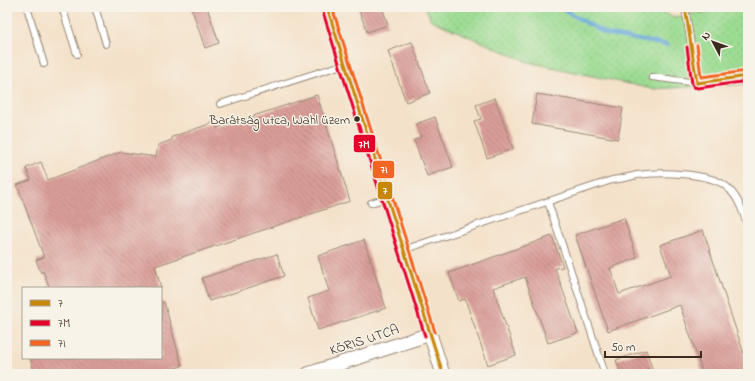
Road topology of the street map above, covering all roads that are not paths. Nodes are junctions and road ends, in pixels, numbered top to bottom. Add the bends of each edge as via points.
1 (27, 7) edge
2 (62, 7) edge
3 (95, 7) edge
4 (327, 7) edge
5 (685, 7) edge
6 (106, 44) dead end
7 (77, 54) dead end
8 (44, 64) dead end
9 (345, 64) junction
10 (748, 76) edge
11 (652, 77) dead end
12 (698, 83) junction
13 (220, 104) dead end
14 (386, 198) junction
15 (548, 202) junction
16 (371, 203) dead end
17 (748, 227) edge
18 (403, 250) junction
19 (430, 334) junction
20 (308, 374) edge
21 (444, 374) edge
22 (605, 374) edge

1 - 8 lane
2 - 7 lane
3 - 6 lane
4 - 9 street
5 - 12 lane
9 - 13 lane
9 - 14 street
10 - 12 lane
11 - 12 lane
14 - 16 lane
14 - 18 street
15 - 17 lane via 612,180 638,175 701,177 726,186 742,208
15 - 18 lane
15 - 22 lane
18 - 19 street
19 - 20 street, KŐRIS UTCA
19 - 21 street

